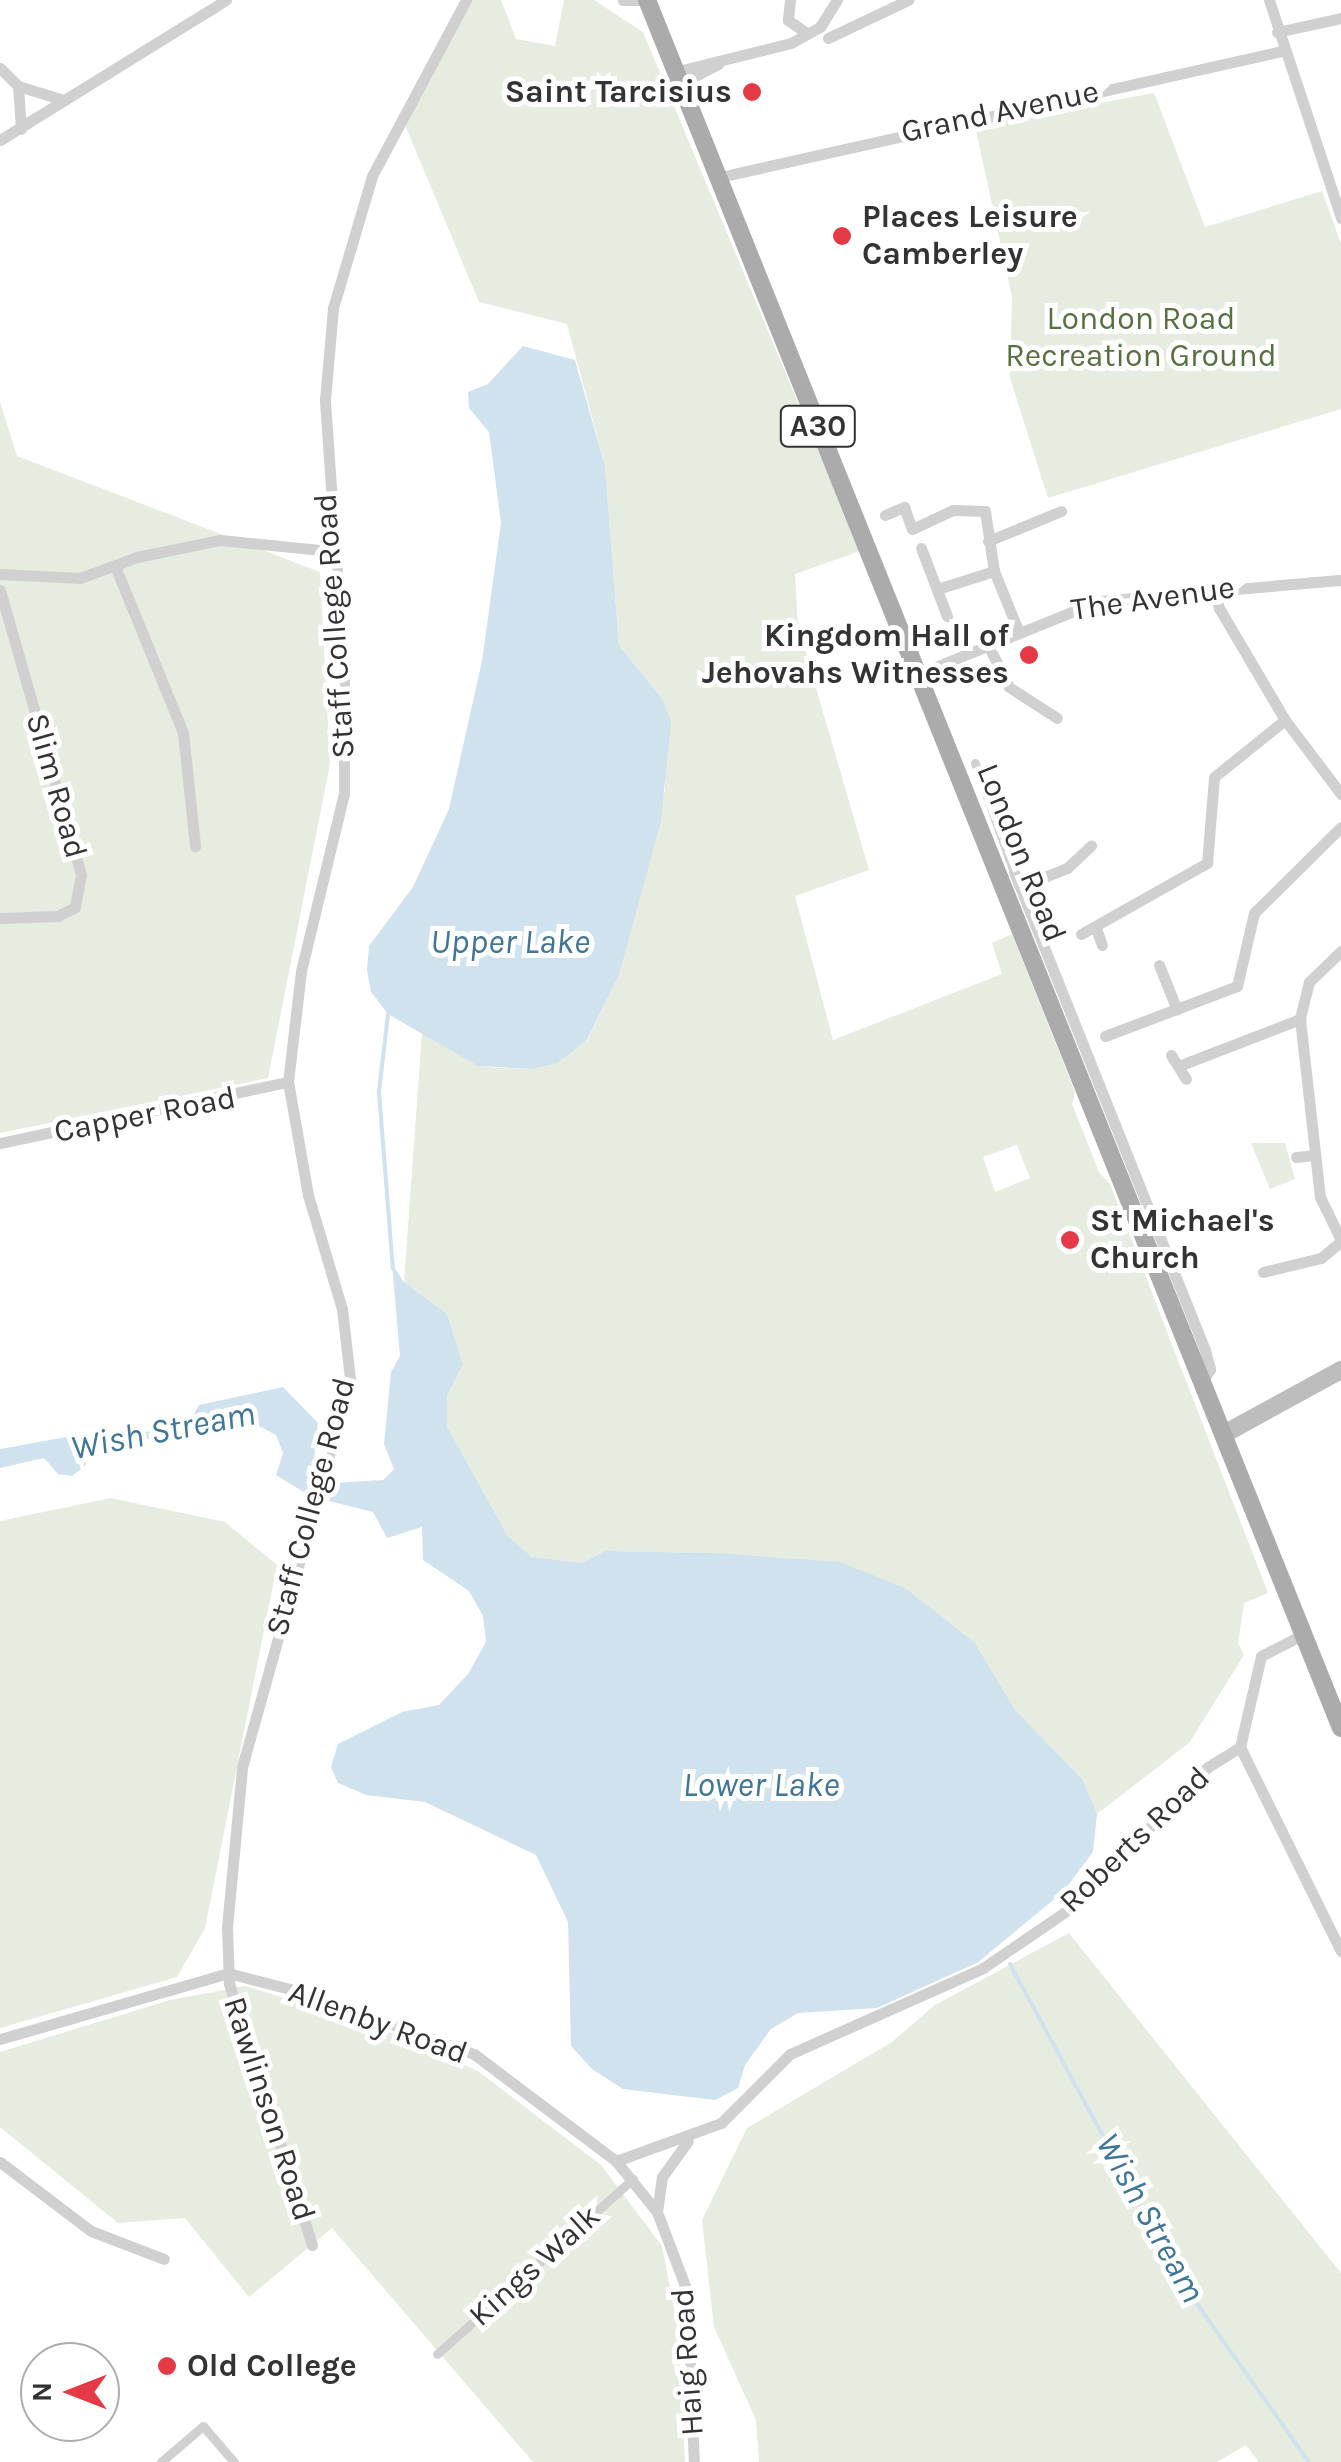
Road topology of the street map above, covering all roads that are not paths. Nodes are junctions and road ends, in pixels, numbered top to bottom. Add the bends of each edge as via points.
1 (226, 0) edge
2 (466, 0) edge
3 (623, 0) edge
4 (647, 0) edge
5 (908, 0) edge
6 (1269, 0) edge
7 (829, 3) edge
8 (786, 7) edge
9 (1341, 18) edge
10 (805, 32) junction
11 (1277, 32) junction
12 (828, 38) dead end
13 (771, 44) junction
14 (1282, 50) junction
15 (0, 68) edge
16 (680, 77) junction
17 (18, 86) junction
18 (68, 100) junction
19 (21, 129) junction
20 (0, 140) edge
21 (720, 177) junction
22 (1341, 218) edge
23 (1061, 512) dead end
24 (886, 515) dead end
25 (988, 541) junction
26 (921, 548) dead end
27 (331, 551) junction
28 (115, 566) junction
29 (994, 571) junction
30 (0, 574) edge
31 (1341, 580) edge
32 (1214, 587) junction
33 (937, 589) junction
34 (0, 590) edge
35 (947, 616) dead end
36 (1018, 630) junction
37 (987, 643) junction
38 (918, 674) junction
39 (1058, 718) dead end
40 (1285, 720) junction
41 (975, 763) dead end
42 (1341, 794) edge
43 (1341, 827) edge
44 (195, 846) dead end
45 (1091, 846) dead end
46 (1013, 882) junction
47 (0, 918) edge
48 (1096, 928) junction
49 (1080, 934) dead end
50 (1102, 945) dead end
51 (1341, 951) edge
52 (1158, 965) dead end
53 (1177, 1010) junction
54 (1300, 1019) junction
55 (1105, 1036) dead end
56 (1171, 1054) dead end
57 (1181, 1065) junction
58 (1186, 1079) dead end
59 (288, 1082) junction
60 (0, 1144) edge
61 (1314, 1154) junction
62 (1296, 1157) dead end
63 (1341, 1241) edge
64 (1263, 1272) dead end
65 (1341, 1370) edge
66 (1224, 1434) junction
67 (1302, 1635) junction
68 (1339, 1717) edge
69 (1240, 1747) junction
70 (1341, 1951) edge
71 (228, 1974) junction
72 (0, 2039) edge
73 (693, 2137) junction
74 (616, 2161) junction
75 (0, 2162) edge
76 (632, 2179) junction
77 (657, 2212) junction
78 (312, 2244) dead end
79 (164, 2259) dead end
80 (438, 2354) dead end
81 (160, 2462) edge
82 (234, 2462) edge
83 (694, 2462) edge

1 - 18 street
2 - 27 street, Staff College Road via 372,176 333,308 324,400
3 - 4 street
4 - 16 main road, London Road / A30
5 - 12 street
6 - 11 street
7 - 10 street via 820,27
8 - 10 street
8 - 13 street
9 - 11 street
10 - 13 street via 791,43
11 - 14 street
13 - 16 street
14 - 21 street, Grand Avenue
14 - 22 street
15 - 17 street
16 - 21 main road, London Road / A30
17 - 18 street
17 - 19 street
18 - 19 street
19 - 20 street
21 - 38 main road, London Road / A30
23 - 25 street
24 - 25 street via 904,507 912,529 974,507 985,511
25 - 29 street
26 - 33 street
27 - 28 street via 220,540
27 - 59 street, Staff College Road via 344,673 344,794 301,971
28 - 30 street via 80,578
28 - 44 street via 183,733
29 - 33 street
29 - 36 street
31 - 32 street, The Avenue
32 - 36 street, The Avenue via 1099,601
32 - 40 street via 1219,608
33 - 35 street
34 - 47 street, Slim Road via 82,875 75,907 58,916
36 - 37 street, The Avenue
37 - 38 street, The Avenue
37 - 39 street via 1009,687
38 - 46 main road, London Road / A30
40 - 42 street
40 - 48 street via 1214,777 1207,863
41 - 46 street
43 - 53 street via 1254,913 1238,986
45 - 46 street via 1067,868
46 - 66 main road, London Road / A30
48 - 49 street
48 - 50 street
51 - 54 street via 1309,982
52 - 53 street
53 - 55 street
54 - 57 street
54 - 61 street
56 - 57 street
57 - 58 street
59 - 60 street, Capper Road
59 - 71 street, Staff College Road via 350,1379 232,1820
61 - 62 street
61 - 63 street via 1322,1207
63 - 64 street via 1321,1258
65 - 66 main road
66 - 67 main road, London Road / A30
67 - 68 main road, London Road / A30
67 - 69 street via 1261,1656
69 - 70 street
69 - 73 street, Roberts Road via 1208,1767 1075,1905 983,1968 790,2054 742,2108
71 - 72 street
71 - 74 street, Allenby Road via 309,1994 474,2054
71 - 78 street, Rawlinson Road
73 - 74 street
73 - 77 street via 667,2166
74 - 76 street, Haig Road
75 - 79 street via 91,2231
76 - 77 street, Haig Road
76 - 80 street, Kings Walk
77 - 83 street, Haig Road via 688,2291
81 - 82 street via 203,2426

